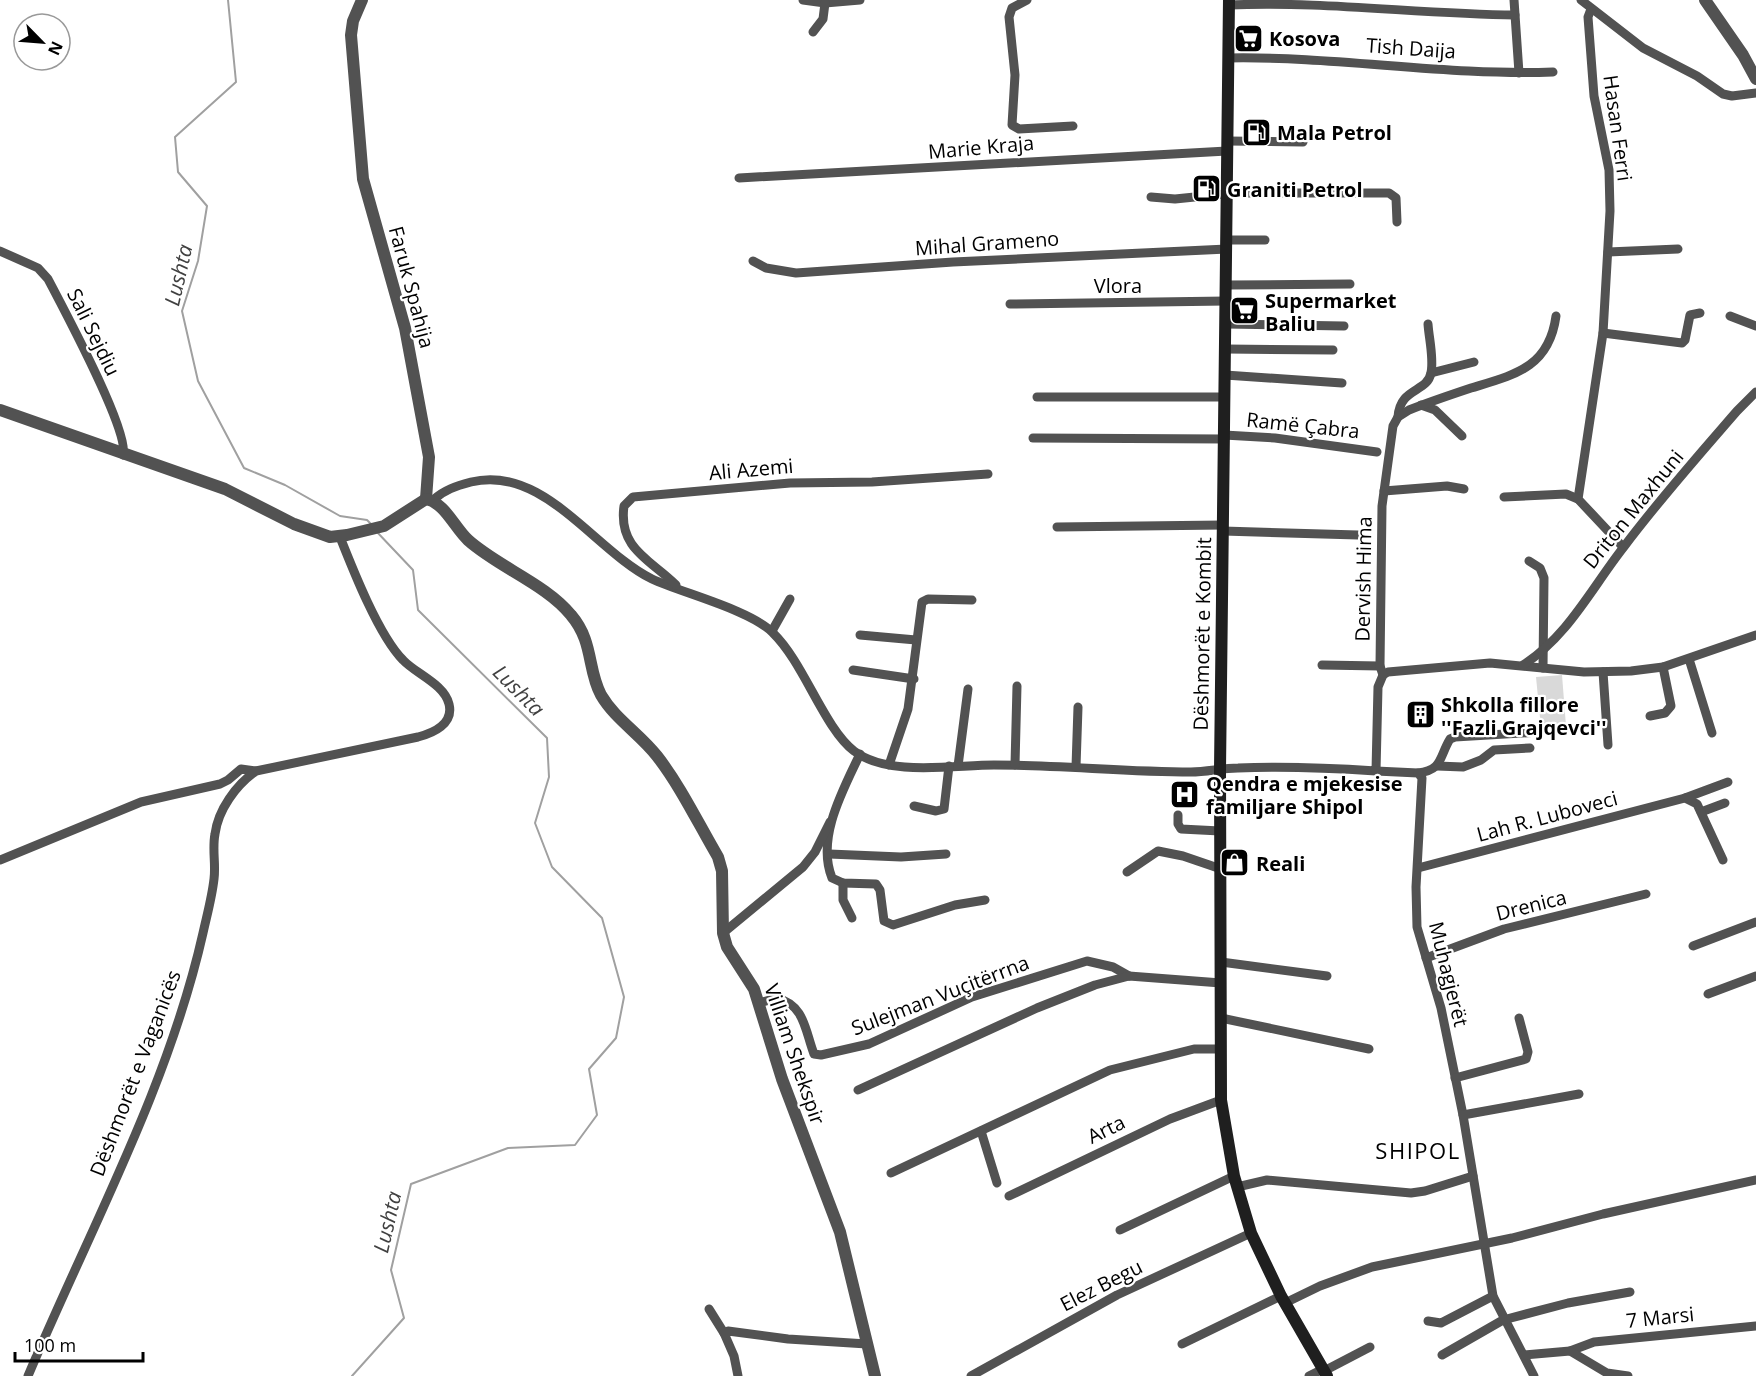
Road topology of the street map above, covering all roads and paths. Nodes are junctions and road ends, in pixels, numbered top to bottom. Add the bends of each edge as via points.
1 (362, 0) edge
2 (803, 0) edge
3 (860, 0) edge
4 (1027, 0) edge
5 (1514, 0) edge
6 (1581, 0) edge
7 (1705, 0) edge
8 (1229, 2) edge
9 (825, 3) junction
10 (1591, 9) junction
11 (1515, 15) junction
12 (813, 32) dead end
13 (1228, 58) junction
14 (1553, 72) dead end
15 (1519, 73) junction
16 (1755, 74) edge
17 (1756, 93) edge
18 (1073, 126) dead end
19 (1303, 142) dead end
20 (1227, 146) junction
21 (738, 178) dead end
22 (1227, 193) junction
23 (1151, 197) dead end
24 (1397, 222) dead end
25 (1265, 240) dead end
26 (1227, 245) junction
27 (1678, 249) dead end
28 (0, 251) edge
29 (1608, 252) junction
30 (753, 261) dead end
31 (1350, 284) dead end
32 (1227, 285) junction
33 (1226, 301) junction
34 (1010, 304) dead end
35 (1700, 313) dead end
36 (1556, 316) dead end
37 (1730, 316) dead end
38 (1226, 324) junction
39 (1428, 324) dead end
40 (1344, 326) dead end
41 (1756, 326) edge
42 (1603, 333) junction
43 (1226, 349) junction
44 (1333, 350) dead end
45 (1474, 362) dead end
46 (1431, 374) junction
47 (1225, 375) junction
48 (1342, 383) dead end
49 (1756, 392) edge
50 (1037, 397) dead end
51 (1225, 397) junction
52 (1421, 405) junction
53 (0, 410) edge
54 (1398, 417) junction
55 (1462, 436) dead end
56 (1224, 437) junction
57 (1034, 438) dead end
58 (1377, 452) dead end
59 (123, 454) junction
60 (988, 474) dead end
61 (1464, 489) dead end
62 (1384, 491) junction
63 (1504, 498) dead end
64 (1578, 499) junction
65 (430, 500) junction
66 (1057, 527) dead end
67 (1223, 528) junction
68 (1358, 535) dead end
69 (339, 536) junction
70 (1623, 547) junction
71 (1529, 561) dead end
72 (676, 588) junction
73 (790, 599) dead end
74 (972, 600) dead end
75 (772, 631) junction
76 (860, 635) dead end
77 (1756, 635) edge
78 (916, 640) junction
79 (1543, 651) junction
80 (1689, 658) junction
81 (1322, 665) dead end
82 (1523, 665) junction
83 (1663, 667) junction
84 (1544, 668) junction
85 (853, 670) dead end
86 (1381, 670) junction
87 (1603, 672) junction
88 (914, 680) junction
89 (1017, 686) dead end
90 (968, 689) dead end
91 (1078, 707) dead end
92 (1650, 716) dead end
93 (1539, 732) dead end
94 (1712, 733) dead end
95 (1608, 745) dead end
96 (1530, 748) dead end
97 (860, 754) junction
98 (889, 765) junction
99 (1015, 765) junction
100 (954, 766) junction
101 (1437, 766) junction
102 (1076, 767) junction
103 (1220, 770) junction
104 (256, 771) junction
105 (1376, 771) junction
106 (1418, 773) junction
107 (1728, 782) dead end
108 (1684, 798) junction
109 (1725, 803) dead end
110 (914, 806) dead end
111 (1701, 812) junction
112 (1178, 815) dead end
113 (831, 821) junction
114 (1220, 831) junction
115 (829, 854) junction
116 (946, 854) dead end
117 (0, 860) edge
118 (1723, 860) dead end
119 (1418, 868) junction
120 (1221, 869) junction
121 (1127, 872) dead end
122 (843, 883) junction
123 (1646, 894) dead end
124 (985, 900) dead end
125 (852, 918) dead end
126 (1756, 922) edge
127 (723, 933) junction
128 (1693, 946) dead end
129 (1426, 958) junction
130 (1221, 962) junction
131 (1129, 976) junction
132 (1327, 976) dead end
133 (1756, 976) edge
134 (1221, 983) junction
135 (1708, 994) dead end
136 (759, 1004) junction
137 (1221, 1018) junction
138 (1519, 1018) dead end
139 (1220, 1048) junction
140 (1369, 1049) dead end
141 (1455, 1077) junction
142 (858, 1090) dead end
143 (1579, 1094) dead end
144 (1221, 1100) junction
145 (1463, 1115) junction
146 (981, 1131) junction
147 (891, 1173) dead end
148 (1473, 1176) junction
149 (1756, 1180) edge
150 (1236, 1182) junction
151 (997, 1183) dead end
152 (1009, 1196) dead end
153 (1120, 1230) dead end
154 (1251, 1233) junction
155 (1485, 1244) junction
156 (1630, 1292) dead end
157 (1493, 1296) junction
158 (1283, 1299) junction
159 (709, 1309) dead end
160 (1503, 1320) junction
161 (1428, 1321) dead end
162 (1756, 1326) edge
163 (724, 1333) junction
164 (867, 1344) junction
165 (1182, 1344) dead end
166 (1370, 1347) dead end
167 (1570, 1351) junction
168 (1442, 1355) dead end
169 (1524, 1355) junction
170 (1325, 1372) edge
171 (27, 1376) edge
172 (738, 1376) edge
173 (875, 1376) edge
174 (971, 1376) edge
175 (1309, 1376) edge
176 (1534, 1376) edge
177 (1628, 1376) edge

1 - 65 street, Faruk Spahija via 351,35 363,179 405,328 429,457
2 - 9 street
3 - 9 street
4 - 18 street via 1012,8 1009,17 1015,75 1012,125 1019,129
5 - 11 street
6 - 10 street
7 - 16 street
8 - 11 street
8 - 13 main road, Dëshmorët e Kombit
9 - 12 street via 823,19
10 - 17 street via 1643,48 1723,94
10 - 29 street, Hasan Ferri via 1588,23 1594,96 1609,170
11 - 15 street
13 - 15 street, Tish Daija
13 - 20 main road, Dëshmorët e Kombit
14 - 15 street, Tish Daija
19 - 20 street, Marie Kraja
20 - 21 street, Marie Kraja
20 - 22 main road, Dëshmorët e Kombit
22 - 23 street via 1175,199
22 - 24 street via 1392,193 1396,198
22 - 26 main road, Dëshmorët e Kombit
25 - 26 street
26 - 30 street, Mihal Grameno via 796,273 766,268
26 - 32 main road, Dëshmorët e Kombit
27 - 29 street
28 - 59 street, Sali Sejdiu via 38,268 48,279 114,415 125,444
29 - 42 street, Hasan Ferri
31 - 32 street
32 - 33 main road, Dëshmorët e Kombit
33 - 34 street, Vlora
33 - 38 main road, Dëshmorët e Kombit
35 - 42 street via 1690,315 1682,343
36 - 52 street via 1547,347 1531,365 1498,381
37 - 41 street
38 - 40 street
38 - 43 main road, Dëshmorët e Kombit
39 - 46 street
42 - 64 street, Hasan Ferri
43 - 44 street
43 - 47 main road, Dëshmorët e Kombit
45 - 46 street, Dervish Hima
46 - 54 street, Dervish Hima via 1404,397
47 - 48 street
47 - 51 main road, Dëshmorët e Kombit
49 - 70 street, Driton Maxhuni
50 - 51 street
51 - 56 main road, Dëshmorët e Kombit
52 - 54 street
52 - 55 street via 1444,417
53 - 59 street
54 - 62 street, Dervish Hima via 1390,437
56 - 57 street
56 - 58 street, Ramë Çabra via 1275,438
56 - 67 main road, Dëshmorët e Kombit
59 - 69 street via 225,489 294,525
60 - 72 street, Ali Azemi via 790,483 633,497 624,507 627,536 645,561
61 - 62 street, Dervish Hima via 1447,486
62 - 86 street, Dervish Hima
63 - 64 street via 1566,494
64 - 70 street
65 - 69 street via 384,526
65 - 72 street via 476,481 498,480 519,485 570,515 637,571
65 - 127 street, Villiam Shekspir via 468,540 571,614 586,638 600,693 672,776 718,857 722,871
66 - 67 street
67 - 68 street
67 - 103 main road, Dëshmorët e Kombit
69 - 104 street via 387,638 402,660 445,696 450,712 437,730 418,737
70 - 79 street, Driton Maxhuni via 1567,626
71 - 79 street via 1540,568 1544,578
72 - 75 street
73 - 75 street
74 - 78 street via 922,602
75 - 97 street via 837,731
76 - 78 street
77 - 80 street
78 - 88 street
79 - 82 street, Driton Maxhuni
79 - 84 street
80 - 83 street
80 - 94 street
81 - 86 street, Dervish Hima
82 - 84 street
82 - 86 street via 1458,664
83 - 87 street
83 - 92 street via 1671,706 1665,713
84 - 87 street
85 - 88 street
86 - 105 street
87 - 95 street
88 - 98 street via 904,725
89 - 99 street
90 - 100 street
91 - 102 street
93 - 101 street via 1455,737 1449,739
96 - 101 street via 1494,750 1463,767
97 - 98 street
97 - 113 street
98 - 100 street
99 - 100 street
99 - 102 street
100 - 110 street via 944,809
101 - 106 street
102 - 103 street via 1158,772
103 - 105 street via 1235,767
103 - 114 main road, Dëshmorët e Kombit
104 - 117 street via 241,769 220,783 131,806
104 - 171 street, Dëshmorët e Vaganicës via 236,790 219,819 214,836 212,890 184,1000 134,1136
105 - 106 street
106 - 119 street, Muhagjerët via 1423,784
107 - 108 street, Lah R. Luboveci
108 - 111 street via 1692,800
108 - 119 street, Lah R. Luboveci
109 - 111 street
111 - 118 street
112 - 114 street via 1181,829
113 - 115 street
113 - 127 street via 803,867
114 - 120 main road, Dëshmorët e Kombit
115 - 116 street
115 - 122 street via 832,878
119 - 129 street, Muhagjerët via 1417,927
120 - 121 street via 1158,851
120 - 130 main road, Dëshmorët e Kombit
122 - 124 street via 876,884 884,921 893,925 955,905
122 - 125 street via 843,900
123 - 129 street, Drenica via 1504,929
126 - 128 street
127 - 136 street, Villiam Shekspir
129 - 141 street, Muhagjerët
130 - 132 street
130 - 134 main road, Dëshmorët e Kombit
131 - 134 street, Sulejman Vuçitërrna
131 - 136 street, Sulejman Vuçitërrna via 1113,967 1087,961 972,998 869,1044 821,1055 814,1053 795,1007 777,998
131 - 142 street, Sulejman Vuçitërrna via 1037,1008
133 - 135 street
134 - 137 main road, Dëshmorët e Kombit
136 - 164 street, Villiam Shekspir via 782,1079 845,1248
137 - 139 main road, Dëshmorët e Kombit
137 - 140 street
138 - 141 street via 1528,1052 1526,1059
139 - 144 main road, Dëshmorët e Kombit
139 - 146 street via 1194,1049 1110,1070
141 - 145 street, Muhagjerët
143 - 145 street
144 - 150 main road, Dëshmorët e Kombit
144 - 152 street, Arta via 1170,1119
145 - 148 street, Muhagjerët
146 - 147 street
146 - 151 street
148 - 150 street via 1411,1193 1267,1180
148 - 155 street, Muhagjerët
149 - 155 street
150 - 153 street
150 - 154 main road, Dëshmorët e Kombit
154 - 158 main road, Dëshmorët e Kombit
154 - 174 street, Elez Begu via 1117,1295
155 - 157 street, Muhagjerët
155 - 158 street via 1372,1267
156 - 160 street
157 - 160 street, Muhagjerët
157 - 161 street via 1441,1323
158 - 165 street
158 - 170 main road, Dëshmorët e Kombit
159 - 163 street
160 - 168 street
160 - 169 street, Muhagjerët
162 - 167 street, 7 Marsi via 1594,1342
163 - 164 street
163 - 172 street
164 - 173 street, Villiam Shekspir
166 - 170 street
167 - 169 street, 7 Marsi
167 - 177 street via 1607,1373
169 - 176 street, Muhagjerët
170 - 175 street

